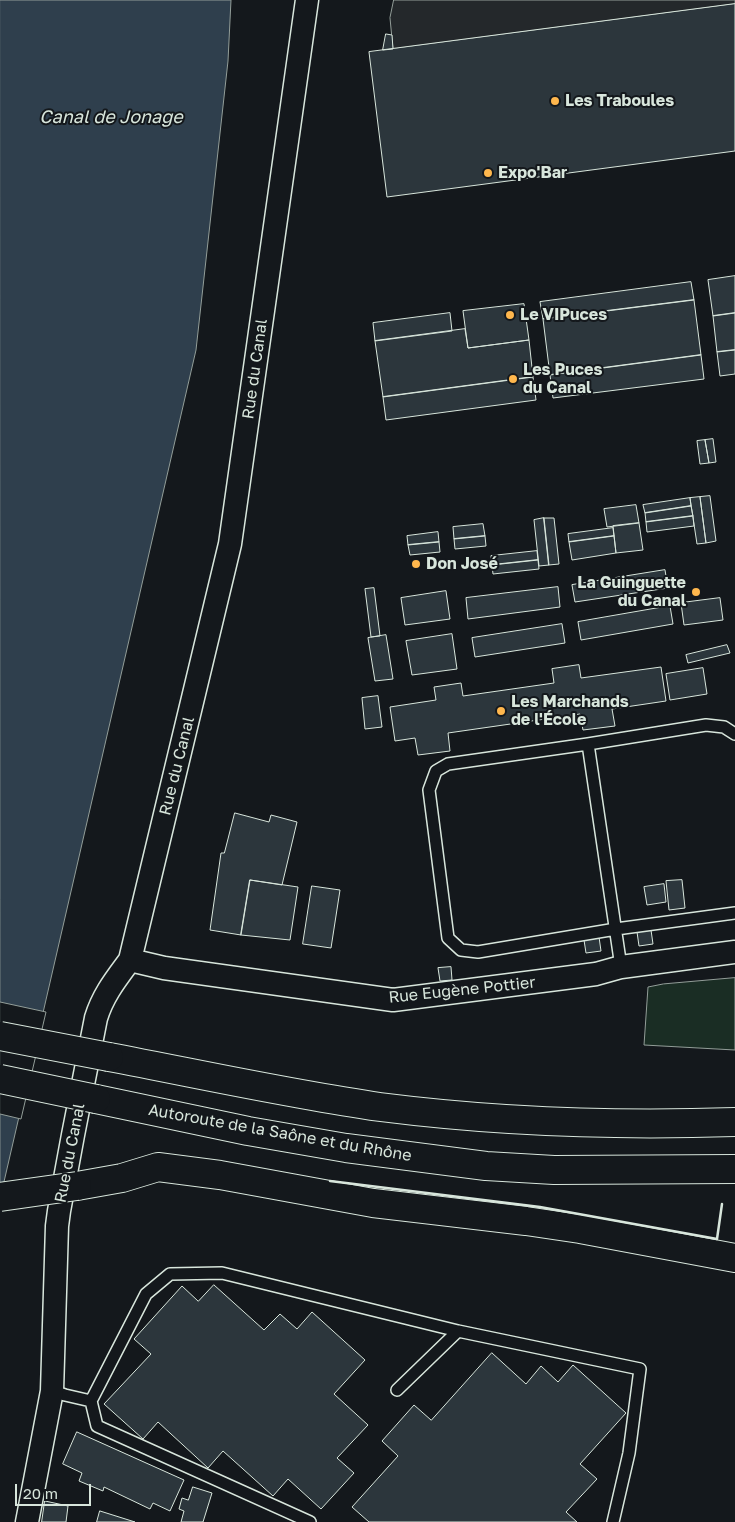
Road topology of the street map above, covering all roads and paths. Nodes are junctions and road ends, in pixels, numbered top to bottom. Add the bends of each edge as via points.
1 (307, 0) edge
2 (735, 734) edge
3 (588, 744) junction
4 (735, 913) edge
5 (616, 929) junction
6 (735, 952) edge
7 (130, 960) junction
8 (621, 967) junction
9 (0, 1036) edge
10 (0, 1079) edge
11 (735, 1122) edge
12 (735, 1169) edge
13 (0, 1197) edge
14 (735, 1258) edge
15 (458, 1331) junction
16 (397, 1390) dead end
17 (52, 1391) junction
18 (91, 1401) junction
19 (27, 1522) edge
20 (310, 1522) edge
21 (613, 1522) edge

1 - 7 street, Rue du Canal via 230,544
2 - 3 lane via 724,727 706,725
3 - 5 lane
3 - 5 lane via 448,764 436,772 429,790 448,938 460,950 478,952
4 - 5 lane
5 - 8 lane
6 - 8 street, Rue Eugène Pottier
7 - 8 street, Rue Eugène Pottier via 164,968 393,1000 596,974
7 - 17 street, Rue du Canal via 108,990 96,1018 71,1144 57,1226
9 - 11 main road, bridge via 380,1106 566,1123
10 - 12 main road, Autoroute de la Saône et du Rhône, bridge via 248,1131 458,1163 554,1170
13 - 14 main road, bridge via 122,1178 158,1167 373,1203 580,1229
15 - 16 lane
15 - 18 lane via 222,1273 170,1274 146,1294
15 - 21 lane via 640,1369 629,1453
17 - 18 lane
17 - 19 street, Rue du Canal
18 - 20 lane via 97,1426

